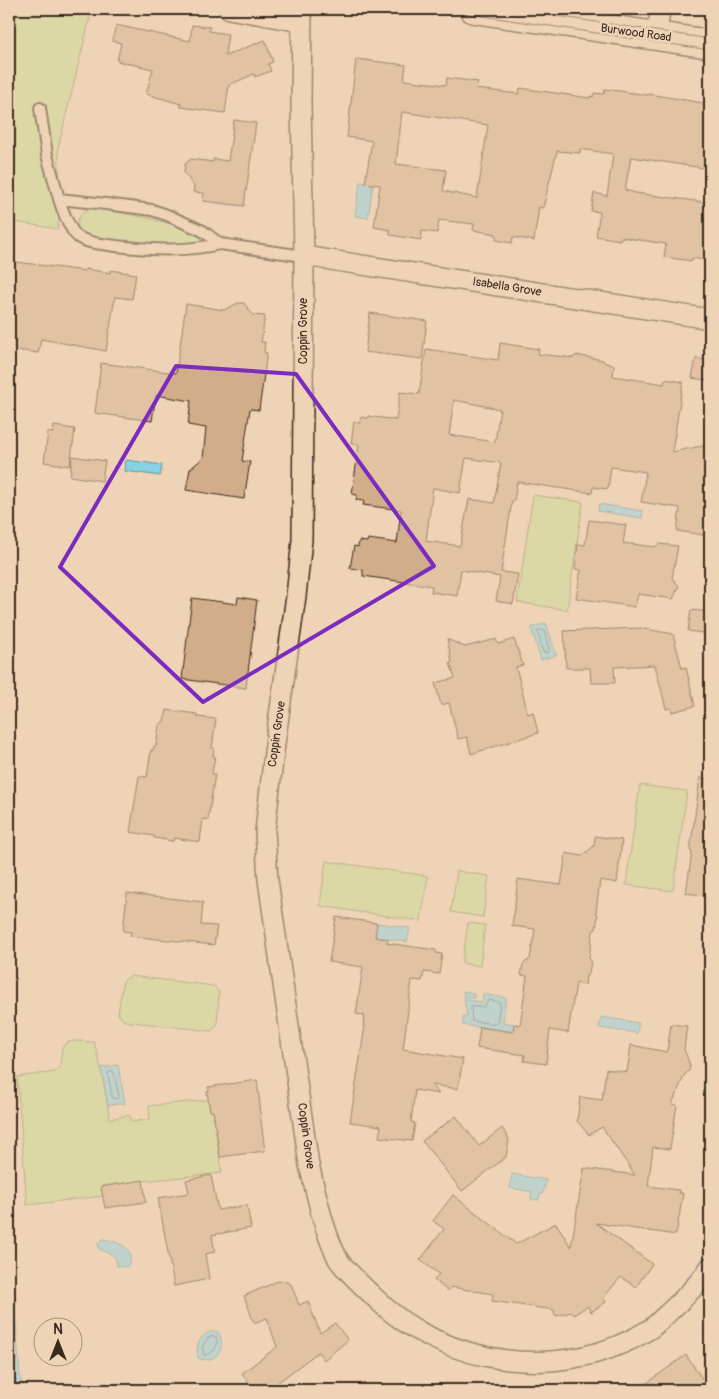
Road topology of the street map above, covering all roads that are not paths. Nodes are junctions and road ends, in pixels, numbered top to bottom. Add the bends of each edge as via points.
1 (229, 9) edge
2 (474, 9) edge
3 (660, 9) edge
4 (301, 15) edge
5 (657, 37) junction
6 (710, 44) edge
7 (40, 108) dead end
8 (59, 200) junction
9 (220, 244) junction
10 (304, 256) junction
11 (710, 319) edge
12 (710, 1267) edge

1 - 4 street
2 - 5 main road, Burwood Road
3 - 5 street
4 - 10 street, Coppin Grove
5 - 6 main road, Burwood Road
7 - 8 lane via 46,155
8 - 9 lane via 152,210 203,231
8 - 9 lane via 77,237 93,243 145,250
9 - 10 lane
10 - 11 street, Isabella Grove
10 - 12 street, Coppin Grove via 302,540 265,831 268,880 309,1165 325,1225 339,1260 387,1311 440,1342 478,1355 542,1362 588,1356 651,1329

